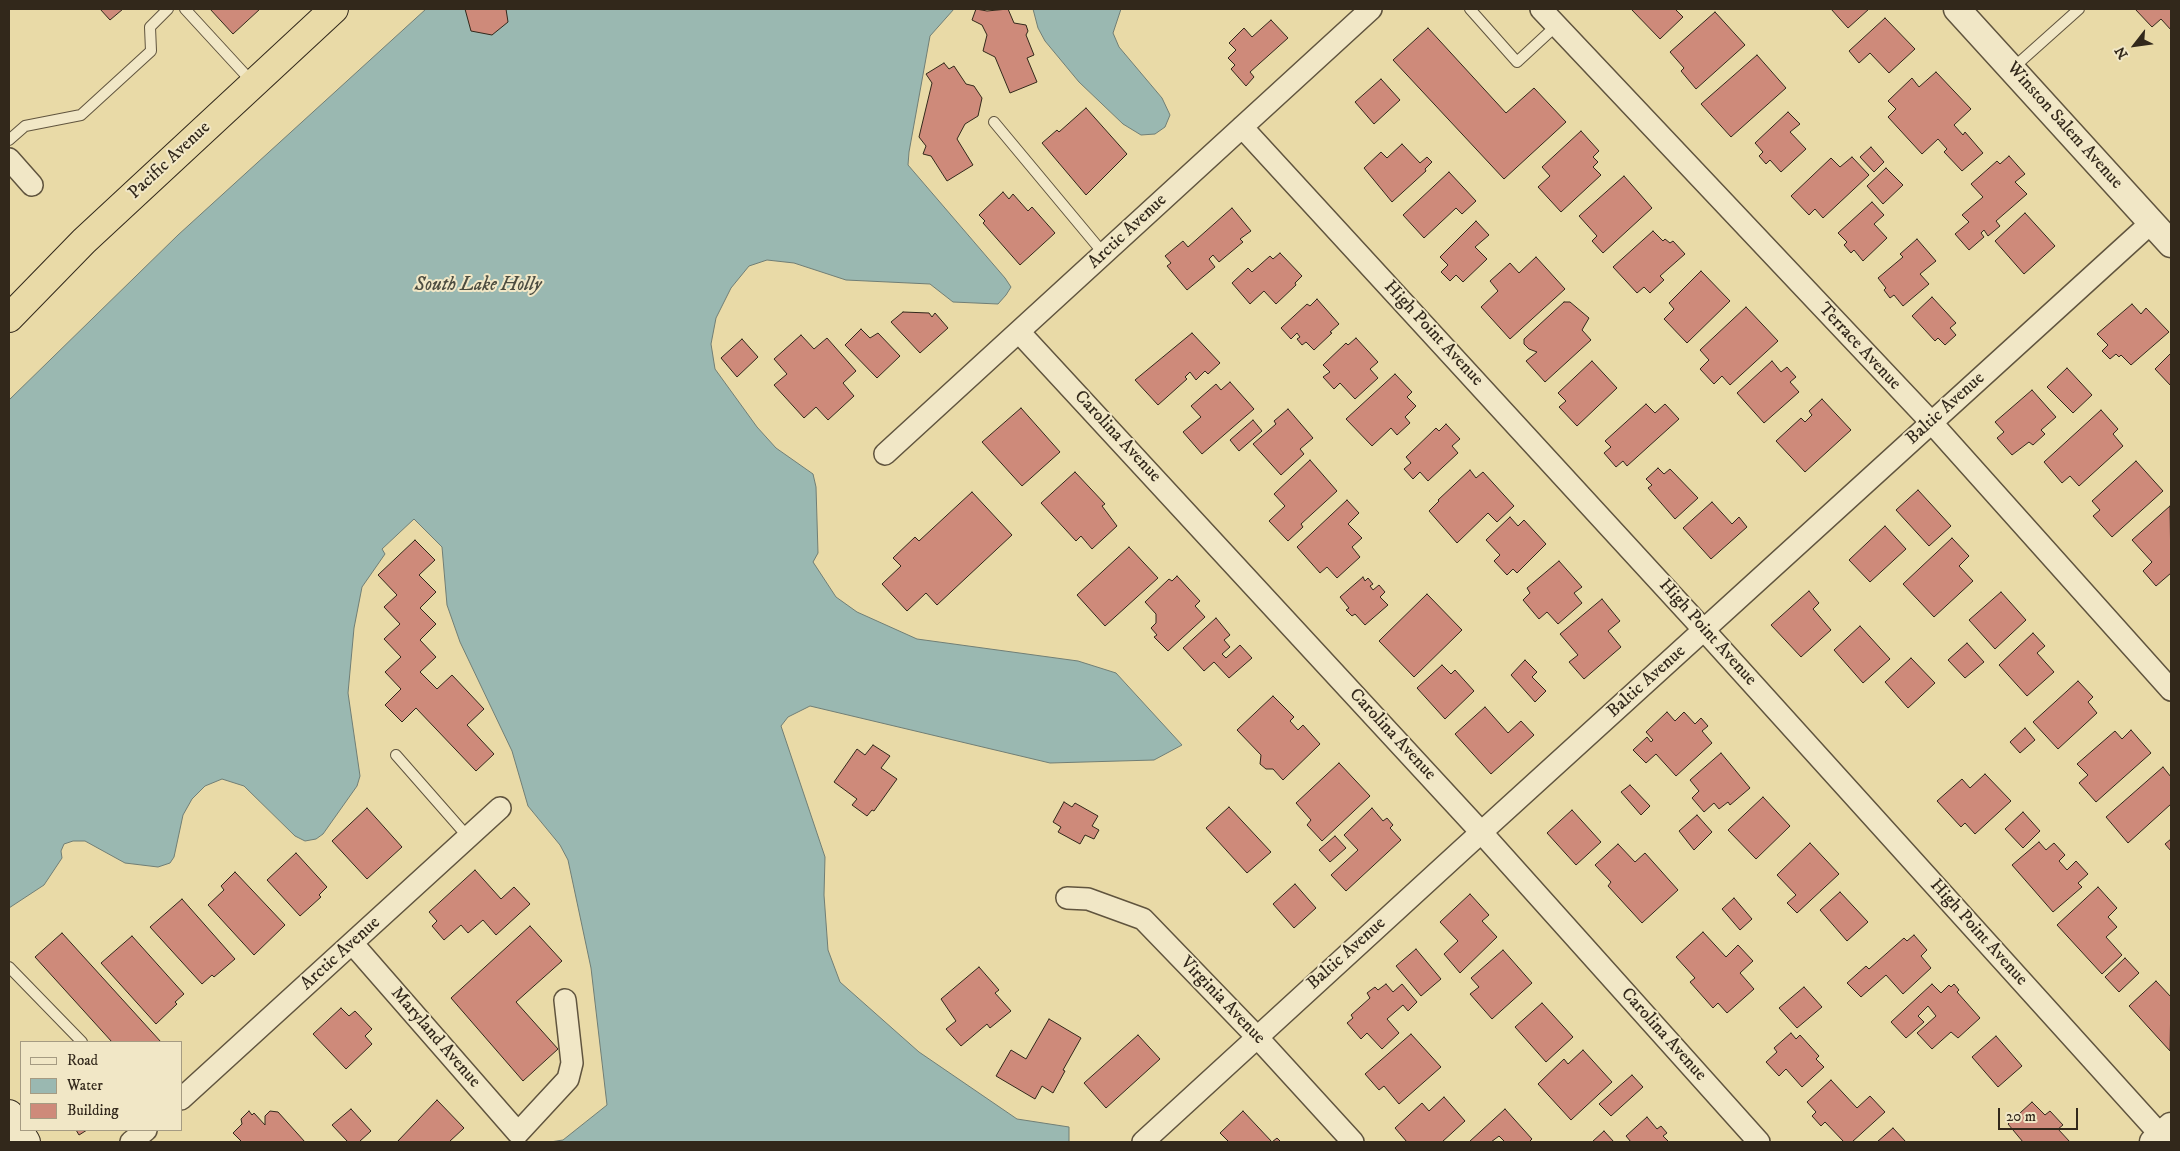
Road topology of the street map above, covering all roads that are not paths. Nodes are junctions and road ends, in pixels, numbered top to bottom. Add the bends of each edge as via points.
1 (168, 9) edge
2 (184, 9) edge
3 (334, 9) edge
4 (1371, 9) edge
5 (1470, 9) edge
6 (1541, 9) edge
7 (1957, 9) edge
8 (2079, 9) edge
9 (1556, 26) junction
10 (2012, 69) junction
11 (253, 84) junction
12 (994, 122) dead end
13 (1242, 127) junction
14 (9, 140) edge
15 (9, 159) edge
16 (32, 185) dead end
17 (2152, 222) junction
18 (2171, 244) edge
19 (1104, 254) junction
20 (9, 318) edge
21 (1019, 332) junction
22 (1931, 422) junction
23 (885, 454) dead end
24 (1704, 630) junction
25 (2171, 690) edge
26 (396, 755) dead end
27 (500, 808) dead end
28 (1481, 832) junction
29 (468, 837) junction
30 (1067, 898) dead end
31 (352, 943) junction
32 (9, 967) edge
33 (565, 1000) dead end
34 (1257, 1036) junction
35 (81, 1041) edge
36 (182, 1098) edge
37 (9, 1114) edge
38 (145, 1131) edge
39 (2163, 1136) edge
40 (26, 1142) edge
41 (130, 1142) edge
42 (1143, 1142) edge
43 (1353, 1142) edge
44 (1759, 1142) edge

1 - 14 lane via 150,26 151,51 81,115 25,126
2 - 11 lane
3 - 11 highway, Pacific Avenue
4 - 13 street, Arctic Avenue
5 - 9 lane via 1517,62
6 - 9 street, Terrace Avenue
7 - 10 street, Winston Salem Avenue
8 - 10 lane
9 - 22 street, Terrace Avenue
10 - 17 street, Winston Salem Avenue
11 - 20 highway, Pacific Avenue via 84,241
12 - 19 lane
13 - 19 street, Arctic Avenue
13 - 24 street, High Point Avenue
15 - 16 street
17 - 18 street, Winston Salem Avenue
17 - 22 street, Baltic Avenue
19 - 21 street, Arctic Avenue
21 - 23 street, Arctic Avenue
21 - 28 street, Carolina Avenue
22 - 24 street, Baltic Avenue
22 - 25 street, Terrace Avenue
24 - 28 street, Baltic Avenue
24 - 39 street, High Point Avenue
26 - 29 lane
27 - 29 street, Arctic Avenue
28 - 34 street, Baltic Avenue
28 - 44 street, Carolina Avenue
29 - 31 street, Arctic Avenue
30 - 34 street, Virginia Avenue via 1088,899 1143,919
31 - 33 street, Maryland Avenue via 518,1133 568,1079 572,1063
31 - 36 street, Arctic Avenue
32 - 35 lane
34 - 42 street, Baltic Avenue
34 - 43 street, Virginia Avenue
37 - 40 main road
38 - 41 street

